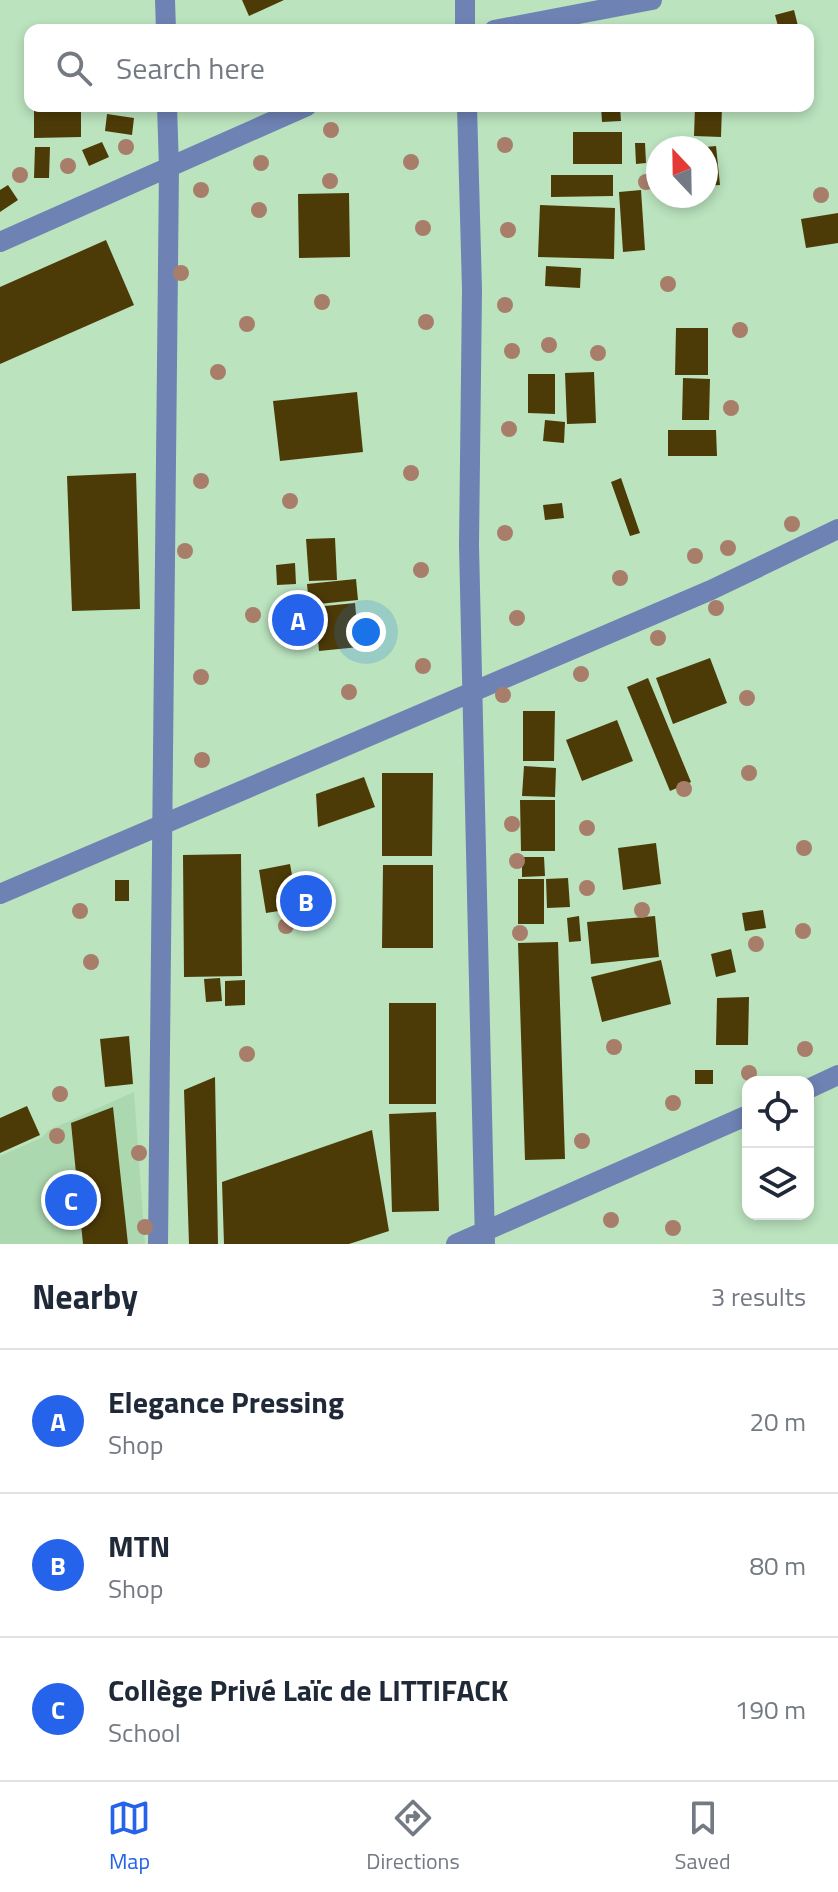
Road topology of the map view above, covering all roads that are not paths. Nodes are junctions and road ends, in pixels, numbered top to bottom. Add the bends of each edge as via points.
1 (165, 0) edge
2 (465, 0) edge
3 (652, 0) edge
4 (166, 24) edge
5 (465, 24) edge
6 (526, 24) edge
7 (167, 112) edge
8 (294, 112) edge
9 (467, 112) edge
10 (169, 168) junction
11 (0, 242) edge
12 (838, 529) edge
13 (473, 692) junction
14 (162, 824) junction
15 (0, 894) edge
16 (838, 1075) edge
17 (814, 1086) edge
18 (742, 1118) edge
19 (485, 1238) edge
20 (158, 1244) edge
21 (456, 1244) edge

1 - 4 street
2 - 5 street
3 - 6 street
7 - 10 street
8 - 10 street
9 - 13 street
10 - 11 street
10 - 14 street
12 - 13 street
13 - 14 street
13 - 19 street
14 - 15 street
14 - 20 street
16 - 17 street
18 - 19 street
19 - 21 street

